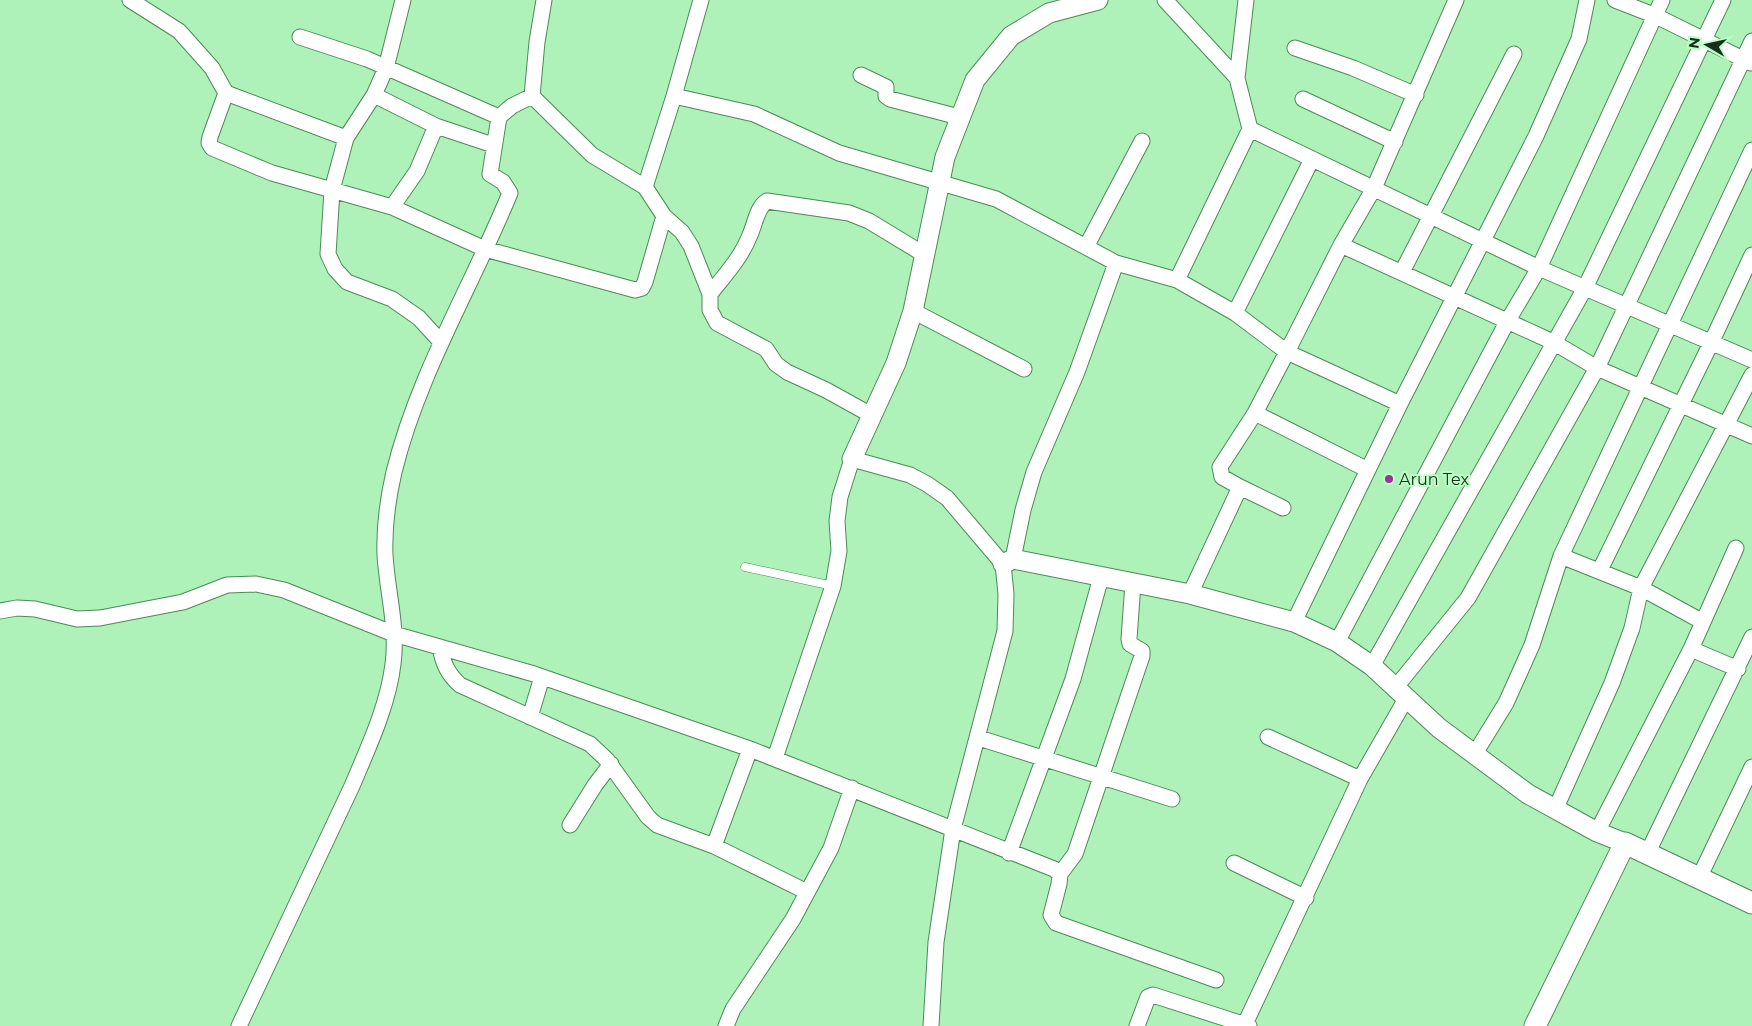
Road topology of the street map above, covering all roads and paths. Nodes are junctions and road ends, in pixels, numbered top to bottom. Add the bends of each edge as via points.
1 (130, 0) edge
2 (403, 0) edge
3 (544, 0) edge
4 (701, 0) edge
5 (1098, 0) edge
6 (1165, 0) edge
7 (1246, 0) edge
8 (1456, 0) edge
9 (1587, 0) edge
10 (1615, 0) edge
11 (1662, 0) edge
12 (1723, 0) edge
13 (1656, 16) junction
14 (300, 37) dead end
15 (1703, 40) junction
16 (1752, 41) edge
17 (1295, 48) dead end
18 (1514, 54) dead end
19 (1747, 61) edge
20 (386, 68) junction
21 (861, 75) dead end
22 (1237, 78) junction
23 (226, 93) junction
24 (374, 95) junction
25 (1416, 95) junction
26 (532, 96) junction
27 (674, 96) junction
28 (1303, 99) dead end
29 (499, 117) junction
30 (959, 117) junction
31 (436, 126) junction
32 (1250, 129) junction
33 (346, 138) junction
34 (1142, 141) dead end
35 (1395, 142) junction
36 (493, 146) junction
37 (1752, 150) edge
38 (1312, 159) junction
39 (941, 182) junction
40 (645, 187) junction
41 (1374, 188) junction
42 (332, 190) junction
43 (392, 207) junction
44 (664, 216) junction
45 (1431, 216) junction
46 (1483, 239) junction
47 (1341, 245) junction
48 (1086, 247) junction
49 (486, 249) junction
50 (1752, 254) edge
51 (925, 255) junction
52 (1116, 263) junction
53 (1539, 268) junction
54 (1402, 272) junction
55 (1177, 280) junction
56 (1584, 288) junction
57 (710, 294) junction
58 (1454, 297) junction
59 (1628, 305) junction
60 (913, 311) junction
61 (1235, 313) junction
62 (1507, 322) junction
63 (1672, 323) junction
64 (440, 341) junction
65 (1712, 341) junction
66 (1553, 342) junction
67 (1287, 352) junction
68 (1752, 360) edge
69 (1597, 368) junction
70 (1024, 369) dead end
71 (1752, 375) edge
72 (1641, 386) junction
73 (1400, 404) junction
74 (1682, 404) junction
75 (1255, 413) junction
76 (873, 416) junction
77 (1728, 425) junction
78 (1752, 436) edge
79 (852, 459) junction
80 (1368, 470) junction
81 (1240, 487) junction
82 (1283, 508) dead end
83 (1736, 548) dead end
84 (1560, 556) junction
85 (1008, 562) junction
86 (745, 567) dead end
87 (1600, 570) junction
88 (1101, 577) junction
89 (1133, 583) junction
90 (833, 586) junction
91 (1641, 588) junction
92 (1190, 594) junction
93 (0, 611) edge
94 (1294, 622) junction
95 (1703, 622) junction
96 (394, 634) junction
97 (1752, 637) edge
98 (1337, 642) junction
99 (440, 647) junction
100 (1691, 649) junction
101 (1372, 666) junction
102 (1738, 669) junction
103 (542, 677) junction
104 (1401, 692) junction
105 (530, 716) junction
106 (1268, 737) dead end
107 (979, 738) junction
108 (750, 749) junction
109 (1474, 755) junction
110 (775, 758) junction
111 (1044, 758) junction
112 (611, 764) junction
113 (1752, 768) edge
114 (1102, 776) junction
115 (1360, 779) junction
116 (852, 788) junction
117 (1172, 799) dead end
118 (1555, 810) junction
119 (570, 825) dead end
120 (953, 830) junction
121 (1597, 832) junction
122 (1625, 843) junction
123 (714, 846) junction
124 (1009, 853) junction
125 (1647, 854) junction
126 (1234, 863) dead end
127 (1060, 874) junction
128 (1699, 878) junction
129 (807, 892) junction
130 (1306, 898) junction
131 (1752, 902) edge
132 (1216, 980) dead end
133 (1247, 1025) edge
134 (239, 1026) edge
135 (726, 1026) edge
136 (930, 1026) edge
137 (1138, 1026) edge
138 (1535, 1026) edge

1 - 23 street via 179,30 212,68
2 - 20 street
3 - 26 street
4 - 27 street
5 - 30 street via 1049,13 1011,36 975,80
6 - 22 street
7 - 22 street
8 - 25 street
9 - 46 street via 1580,39 1536,136
10 - 13 street
11 - 13 street
12 - 15 street
13 - 15 street
13 - 53 street
14 - 20 street
15 - 19 street
15 - 56 street
16 - 19 street
17 - 25 street
18 - 45 street
19 - 59 street
20 - 24 street
20 - 29 street
21 - 30 street via 886,87 886,96 890,99
22 - 32 street
23 - 33 street
23 - 42 street via 210,137 212,148 272,173
24 - 31 street
24 - 33 street
25 - 35 street
26 - 29 street
26 - 40 street via 592,155
27 - 39 street via 754,114 839,153
27 - 40 street
28 - 35 street
29 - 36 street
30 - 39 street via 945,157
31 - 36 street
31 - 43 street via 416,172
32 - 38 street
32 - 55 street
33 - 42 street
34 - 48 street
35 - 41 street
36 - 49 street via 490,174 504,182 510,193
37 - 63 street
38 - 41 street
38 - 61 street
39 - 48 street via 996,199
39 - 51 street
40 - 44 street
41 - 45 street
41 - 47 street
42 - 43 street
42 - 64 street via 328,254 334,269 347,282 392,299 420,318
43 - 49 street
44 - 49 street via 645,282 642,288 635,290
44 - 57 street via 692,246
45 - 46 street
45 - 54 street
46 - 53 street
46 - 58 street
47 - 54 street
47 - 67 street
48 - 52 street
49 - 64 street
50 - 65 street
51 - 57 street via 869,221 849,213 767,201 762,204 739,257
51 - 60 street
52 - 55 street
52 - 85 street via 1077,372 1034,472
53 - 56 street
53 - 62 street
54 - 58 street
55 - 61 street
56 - 59 street
56 - 66 street
57 - 76 street via 710,310 718,323 766,349 776,364 787,372
58 - 62 street
58 - 73 street
59 - 63 street
59 - 69 street
60 - 70 street
60 - 76 street via 896,363
61 - 67 street
62 - 66 street
62 - 98 street
63 - 65 street
63 - 72 street
64 - 96 street via 408,427 387,518 385,554
65 - 68 street
65 - 74 street
66 - 69 street
66 - 101 street
67 - 73 street
67 - 75 street
69 - 72 street
69 - 104 street via 1468,598
71 - 77 street
72 - 74 street
72 - 84 street
73 - 80 street
74 - 77 street
74 - 87 street
75 - 80 street
75 - 81 street via 1220,466 1222,477
76 - 79 street
77 - 78 street
77 - 91 street
79 - 85 street via 910,475 928,484 947,498
79 - 90 street via 840,497 837,522 839,551
80 - 94 street
81 - 82 street
81 - 92 street
83 - 95 street
84 - 87 street
84 - 109 street via 1532,645 1506,703
85 - 88 street
85 - 107 street via 1005,631
86 - 90 lane
87 - 91 street
88 - 89 street
88 - 111 street via 1073,679
89 - 92 street
89 - 114 street via 1129,639 1142,656
90 - 110 street
91 - 95 street
91 - 118 street via 1632,628 1612,682
92 - 94 street
93 - 96 street via 35,609 77,619 100,618 183,602 227,585 265,586 284,590
94 - 98 street
95 - 100 street
96 - 99 street
96 - 134 street via 388,688 368,748
97 - 102 street
98 - 101 street
99 - 103 street
99 - 105 street via 450,675 460,685
100 - 102 street
100 - 121 street
101 - 104 street
102 - 125 street
103 - 105 street
103 - 108 street
104 - 109 street
104 - 115 street
105 - 112 street via 590,744
106 - 115 street
107 - 111 street
107 - 120 street
108 - 110 street
108 - 123 street
109 - 118 street
110 - 116 street
111 - 114 street
111 - 124 street
112 - 119 street
112 - 123 street via 657,825
113 - 128 street
114 - 117 street
114 - 127 street via 1074,854
115 - 130 street
116 - 120 street
116 - 129 street via 831,848
118 - 121 street
120 - 124 street
120 - 136 street via 938,924
121 - 122 street
122 - 125 main road
122 - 138 main road
123 - 129 street
124 - 127 street
125 - 128 main road
126 - 130 street
127 - 132 street via 1050,915 1056,923
128 - 131 main road
129 - 135 street via 733,1009
130 - 133 street
133 - 137 street via 1153,996 1148,997

